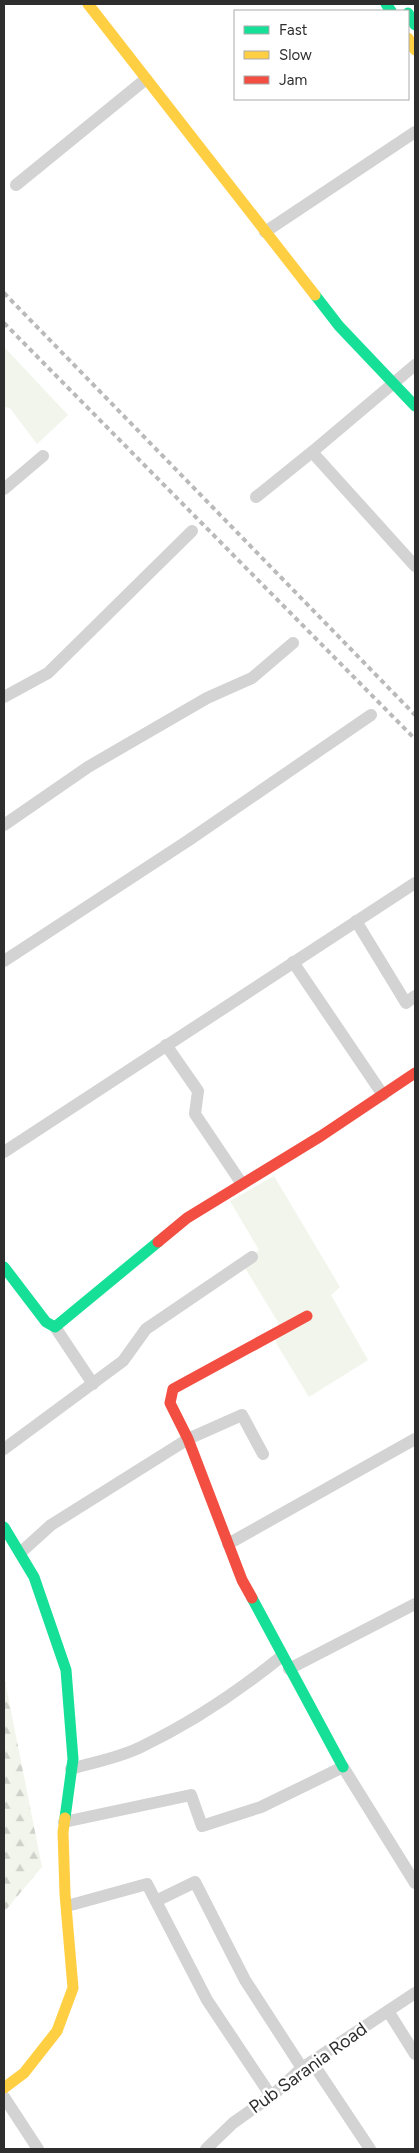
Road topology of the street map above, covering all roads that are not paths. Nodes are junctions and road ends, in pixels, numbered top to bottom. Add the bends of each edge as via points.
1 (88, 4) edge
2 (146, 79) junction
3 (415, 132) edge
4 (16, 185) dead end
5 (265, 232) junction
6 (415, 365) edge
7 (394, 382) junction
8 (415, 406) edge
9 (312, 452) junction
10 (43, 456) dead end
11 (4, 489) edge
12 (256, 497) dead end
13 (192, 531) dead end
14 (415, 566) edge
15 (293, 643) dead end
16 (4, 697) edge
17 (371, 715) dead end
18 (4, 824) edge
19 (415, 883) edge
20 (356, 921) junction
21 (4, 961) edge
22 (293, 962) junction
23 (415, 996) edge
24 (166, 1045) junction
25 (415, 1073) edge
26 (383, 1095) junction
27 (4, 1152) edge
28 (242, 1184) junction
29 (252, 1257) dead end
30 (4, 1267) edge
31 (307, 1316) dead end
32 (55, 1327) junction
33 (94, 1384) junction
34 (188, 1439) junction
35 (415, 1439) edge
36 (4, 1449) edge
37 (263, 1454) dead end
38 (4, 1527) edge
39 (228, 1544) junction
40 (20, 1553) junction
41 (415, 1604) edge
42 (282, 1656) junction
43 (289, 1669) junction
44 (343, 1767) junction
45 (71, 1769) junction
46 (64, 1822) junction
47 (415, 1883) edge
48 (156, 1901) junction
49 (67, 1906) junction
50 (415, 1993) edge
51 (388, 2011) junction
52 (415, 2054) edge
53 (307, 2065) junction
54 (4, 2088) edge
55 (271, 2096) junction
56 (4, 2097) edge
57 (212, 2147) edge
58 (38, 2149) edge
59 (370, 2149) edge

1 - 2 street
2 - 4 street
2 - 5 street
3 - 5 street
5 - 7 street via 339,326
6 - 7 street
7 - 8 street
7 - 9 street
9 - 12 street
9 - 14 street
10 - 11 street
13 - 16 street via 48,673
15 - 18 street via 252,678 207,698 88,767
17 - 21 street
19 - 20 street
20 - 22 street
20 - 23 street via 406,1003
22 - 24 street
22 - 26 street
24 - 27 street
24 - 28 street via 198,1091 195,1114
25 - 26 street
26 - 28 street
28 - 32 street via 187,1218
29 - 33 street via 146,1329 123,1362
30 - 32 street via 46,1322
31 - 34 street via 173,1390 170,1402
32 - 33 street
33 - 36 street
34 - 37 street via 242,1415
34 - 39 street
34 - 40 street via 51,1525
35 - 39 street
38 - 40 street
39 - 42 street via 242,1580
40 - 45 street via 34,1577 66,1670
41 - 43 street
42 - 43 street
42 - 45 street via 237,1690 139,1748
43 - 44 street
44 - 46 street via 261,1807 202,1826 191,1795
44 - 47 street
45 - 46 street
46 - 49 street
48 - 49 street via 147,1884
48 - 53 street via 196,1882 246,1980
48 - 55 street via 207,2000
49 - 54 street via 73,1988 57,2031 24,2073
50 - 51 street, Pub Sarania Road
51 - 52 street
51 - 53 street, Pub Sarania Road
53 - 55 street, Pub Sarania Road
53 - 59 street
55 - 57 street, Pub Sarania Road via 233,2123
56 - 58 street

